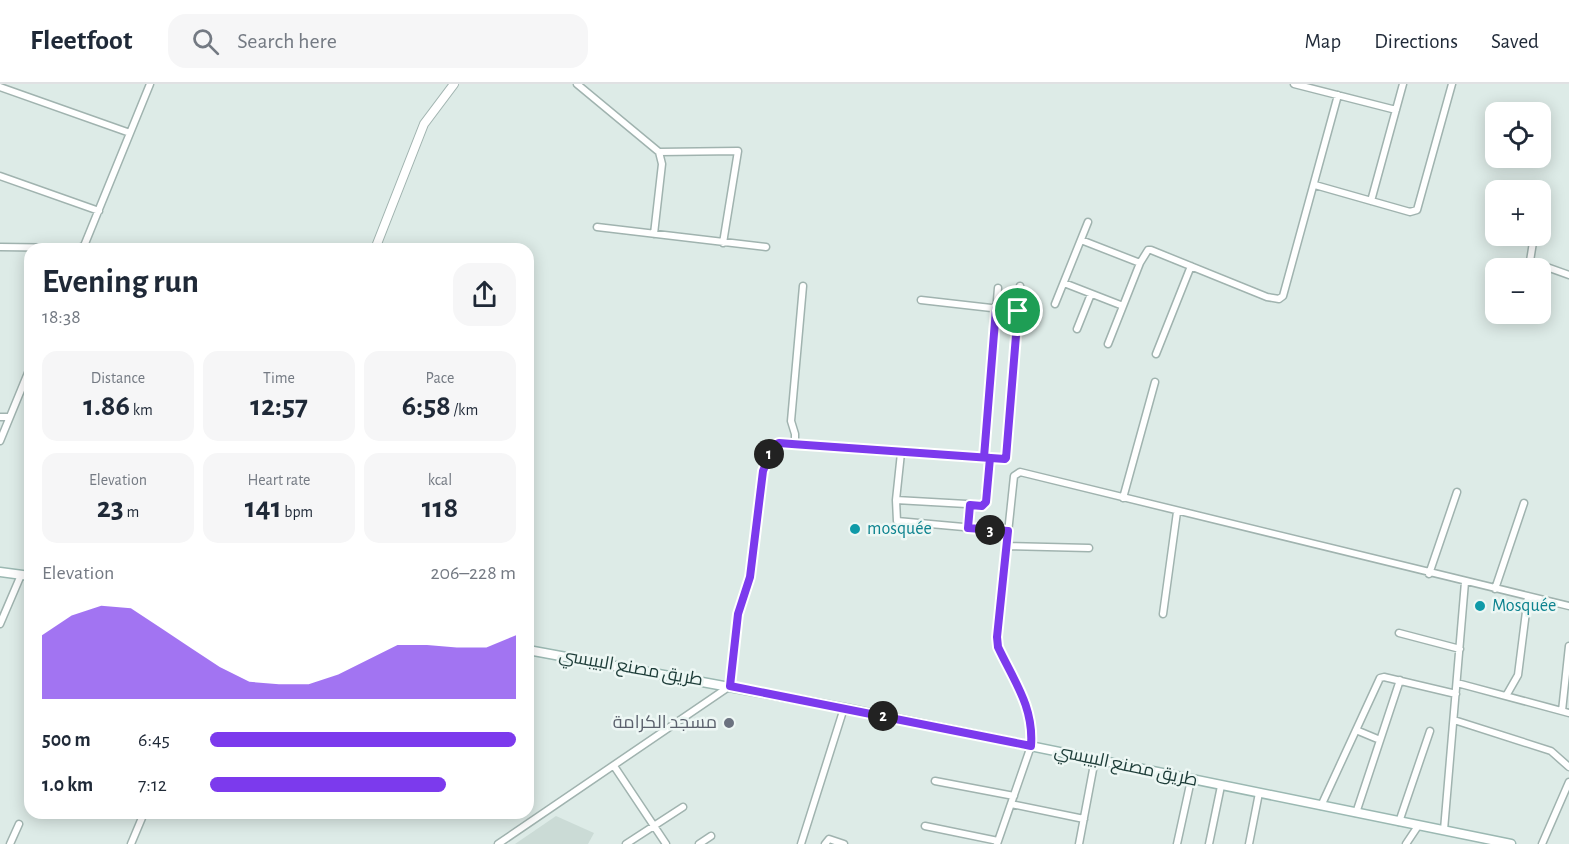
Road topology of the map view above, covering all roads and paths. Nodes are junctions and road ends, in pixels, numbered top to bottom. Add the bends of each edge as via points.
1 (150, 84) edge
2 (454, 84) edge
3 (577, 84) edge
4 (1297, 84) edge
5 (1332, 84) edge
6 (1403, 84) edge
7 (1452, 84) edge
8 (0, 87) edge
9 (1329, 93) junction
10 (1338, 95) junction
11 (1396, 110) junction
12 (130, 133) junction
13 (659, 152) junction
14 (0, 177) edge
15 (1315, 185) junction
16 (1371, 201) junction
17 (99, 211) junction
18 (1088, 222) dead end
19 (597, 227) dead end
20 (654, 234) junction
21 (1081, 240) junction
22 (86, 243) edge
23 (377, 243) edge
24 (723, 243) junction
25 (1532, 246) edge
26 (0, 247) edge
27 (24, 247) edge
28 (766, 247) dead end
29 (1140, 263) junction
30 (1191, 266) junction
31 (1569, 275) edge
32 (1064, 283) junction
33 (803, 286) dead end
34 (1020, 286) dead end
35 (998, 288) dead end
36 (1091, 294) junction
37 (921, 300) dead end
38 (1055, 304) dead end
39 (1123, 306) junction
40 (996, 309) junction
41 (1018, 311) junction
42 (1077, 329) dead end
43 (1108, 344) dead end
44 (1156, 354) dead end
45 (1155, 381) dead end
46 (24, 382) edge
47 (0, 417) edge
48 (9, 417) junction
49 (0, 441) edge
50 (795, 444) junction
51 (901, 453) junction
52 (987, 458) junction
53 (1457, 492) dead end
54 (1123, 498) junction
55 (896, 500) junction
56 (1524, 503) dead end
57 (970, 505) junction
58 (1177, 512) junction
59 (968, 528) junction
60 (1008, 531) junction
61 (1006, 546) junction
62 (1089, 549) dead end
63 (0, 572) edge
64 (1429, 574) junction
65 (24, 576) edge
66 (24, 580) edge
67 (1465, 582) junction
68 (1495, 589) junction
69 (1528, 597) junction
70 (1569, 606) edge
71 (1163, 614) dead end
72 (0, 624) edge
73 (1399, 633) dead end
74 (1569, 646) edge
75 (1460, 649) junction
76 (534, 651) edge
77 (1400, 680) junction
78 (1457, 683) junction
79 (730, 686) junction
80 (1456, 694) junction
81 (1506, 696) junction
82 (844, 708) junction
83 (1566, 712) edge
84 (1454, 720) junction
85 (1356, 730) junction
86 (1430, 731) dead end
87 (1380, 740) junction
88 (1031, 746) junction
89 (1095, 759) junction
90 (614, 766) junction
91 (1569, 767) edge
92 (1191, 780) junction
93 (935, 781) dead end
94 (1569, 782) edge
95 (1221, 786) junction
96 (1259, 793) junction
97 (1014, 796) junction
98 (1011, 804) junction
99 (1321, 806) junction
100 (683, 807) dead end
101 (1356, 813) junction
102 (141, 819) edge
103 (1084, 819) junction
104 (1399, 822) junction
105 (19, 824) dead end
106 (654, 826) junction
107 (925, 826) dead end
108 (1418, 826) junction
109 (1444, 830) junction
110 (711, 836) dead end
111 (998, 843) edge
112 (10, 844) edge
113 (131, 844) edge
114 (498, 844) edge
115 (626, 844) edge
116 (666, 844) edge
117 (699, 844) edge
118 (801, 844) edge
119 (825, 844) edge
120 (844, 844) edge
121 (1078, 844) edge
122 (1177, 844) edge
123 (1209, 844) edge
124 (1248, 844) edge
125 (1406, 844) edge
126 (1511, 844) edge
127 (1542, 844) edge

1 - 12 street
2 - 23 street via 424,124
3 - 13 street
4 - 9 street
5 - 9 street
6 - 11 street
7 - 16 street via 1417,210 1410,212
8 - 12 street
9 - 10 street
10 - 11 street
10 - 15 street
11 - 16 street
12 - 17 street
13 - 20 street via 662,164
13 - 24 street via 738,151
14 - 17 street
15 - 16 street
15 - 30 street via 1279,299
17 - 22 street
18 - 21 street
19 - 20 street
20 - 24 street
21 - 29 street
21 - 32 street
24 - 28 street
25 - 31 street via 1530,261
26 - 27 street
29 - 30 street via 1144,253 1151,250
29 - 39 street
30 - 44 street
32 - 36 street
32 - 38 street
33 - 50 street via 791,421
34 - 41 street
35 - 40 street
36 - 39 street
36 - 42 street
37 - 40 street
39 - 43 street
40 - 41 street
40 - 52 street
41 - 52 street via 1007,456
45 - 54 street
46 - 48 street
47 - 48 street
48 - 49 street
50 - 51 street
50 - 79 street via 774,445 763,471 750,577 738,614
51 - 52 street
51 - 55 street
52 - 57 street via 986,502 982,506
53 - 64 street
54 - 58 street
54 - 60 street via 1020,472 1014,476
55 - 57 street
55 - 59 street via 895,519 899,523
56 - 68 street
57 - 59 street
58 - 64 street
58 - 71 street
59 - 60 street
60 - 61 street
61 - 62 street
61 - 88 street via 998,647 1025,699
63 - 65 main road
64 - 67 street
66 - 72 street
67 - 68 street
67 - 75 street
68 - 69 street
69 - 70 street
69 - 81 street via 1518,675
73 - 75 street
74 - 83 street
75 - 78 street
76 - 79 main road, طريق مصنع البيبسي
77 - 80 street
77 - 85 street via 1380,678
77 - 87 street
78 - 80 street
78 - 81 street
79 - 82 main road, طريق مصنع البيبسي
79 - 90 street
80 - 84 street
81 - 83 street
82 - 88 main road, طريق مصنع البيبسي
82 - 118 street
84 - 91 street via 1551,751
84 - 109 street
85 - 87 street
85 - 99 street
86 - 104 street
87 - 101 street
88 - 89 main road, طريق مصنع البيبسي
88 - 97 street
89 - 92 main road, طريق مصنع البيبسي
89 - 103 street
90 - 106 street
90 - 114 street
92 - 95 main road, طريق مصنع البيبسي
92 - 122 street
93 - 97 street
94 - 127 street
95 - 96 main road, طريق مصنع البيبسي
95 - 123 street
96 - 99 main road, طريق مصنع البيبسي
96 - 124 street
97 - 98 street
98 - 103 street
98 - 111 street
99 - 101 main road, طريق مصنع البيبسي
100 - 106 street
101 - 104 main road, طريق مصنع البيبسي
102 - 113 street
103 - 121 street
104 - 108 main road, طريق مصنع البيبسي
105 - 112 street
106 - 115 street
106 - 116 street
107 - 111 street
108 - 109 main road, طريق مصنع البيبسي
108 - 125 street
109 - 126 main road, طريق مصنع البيبسي
110 - 117 street
119 - 120 street via 828,839

